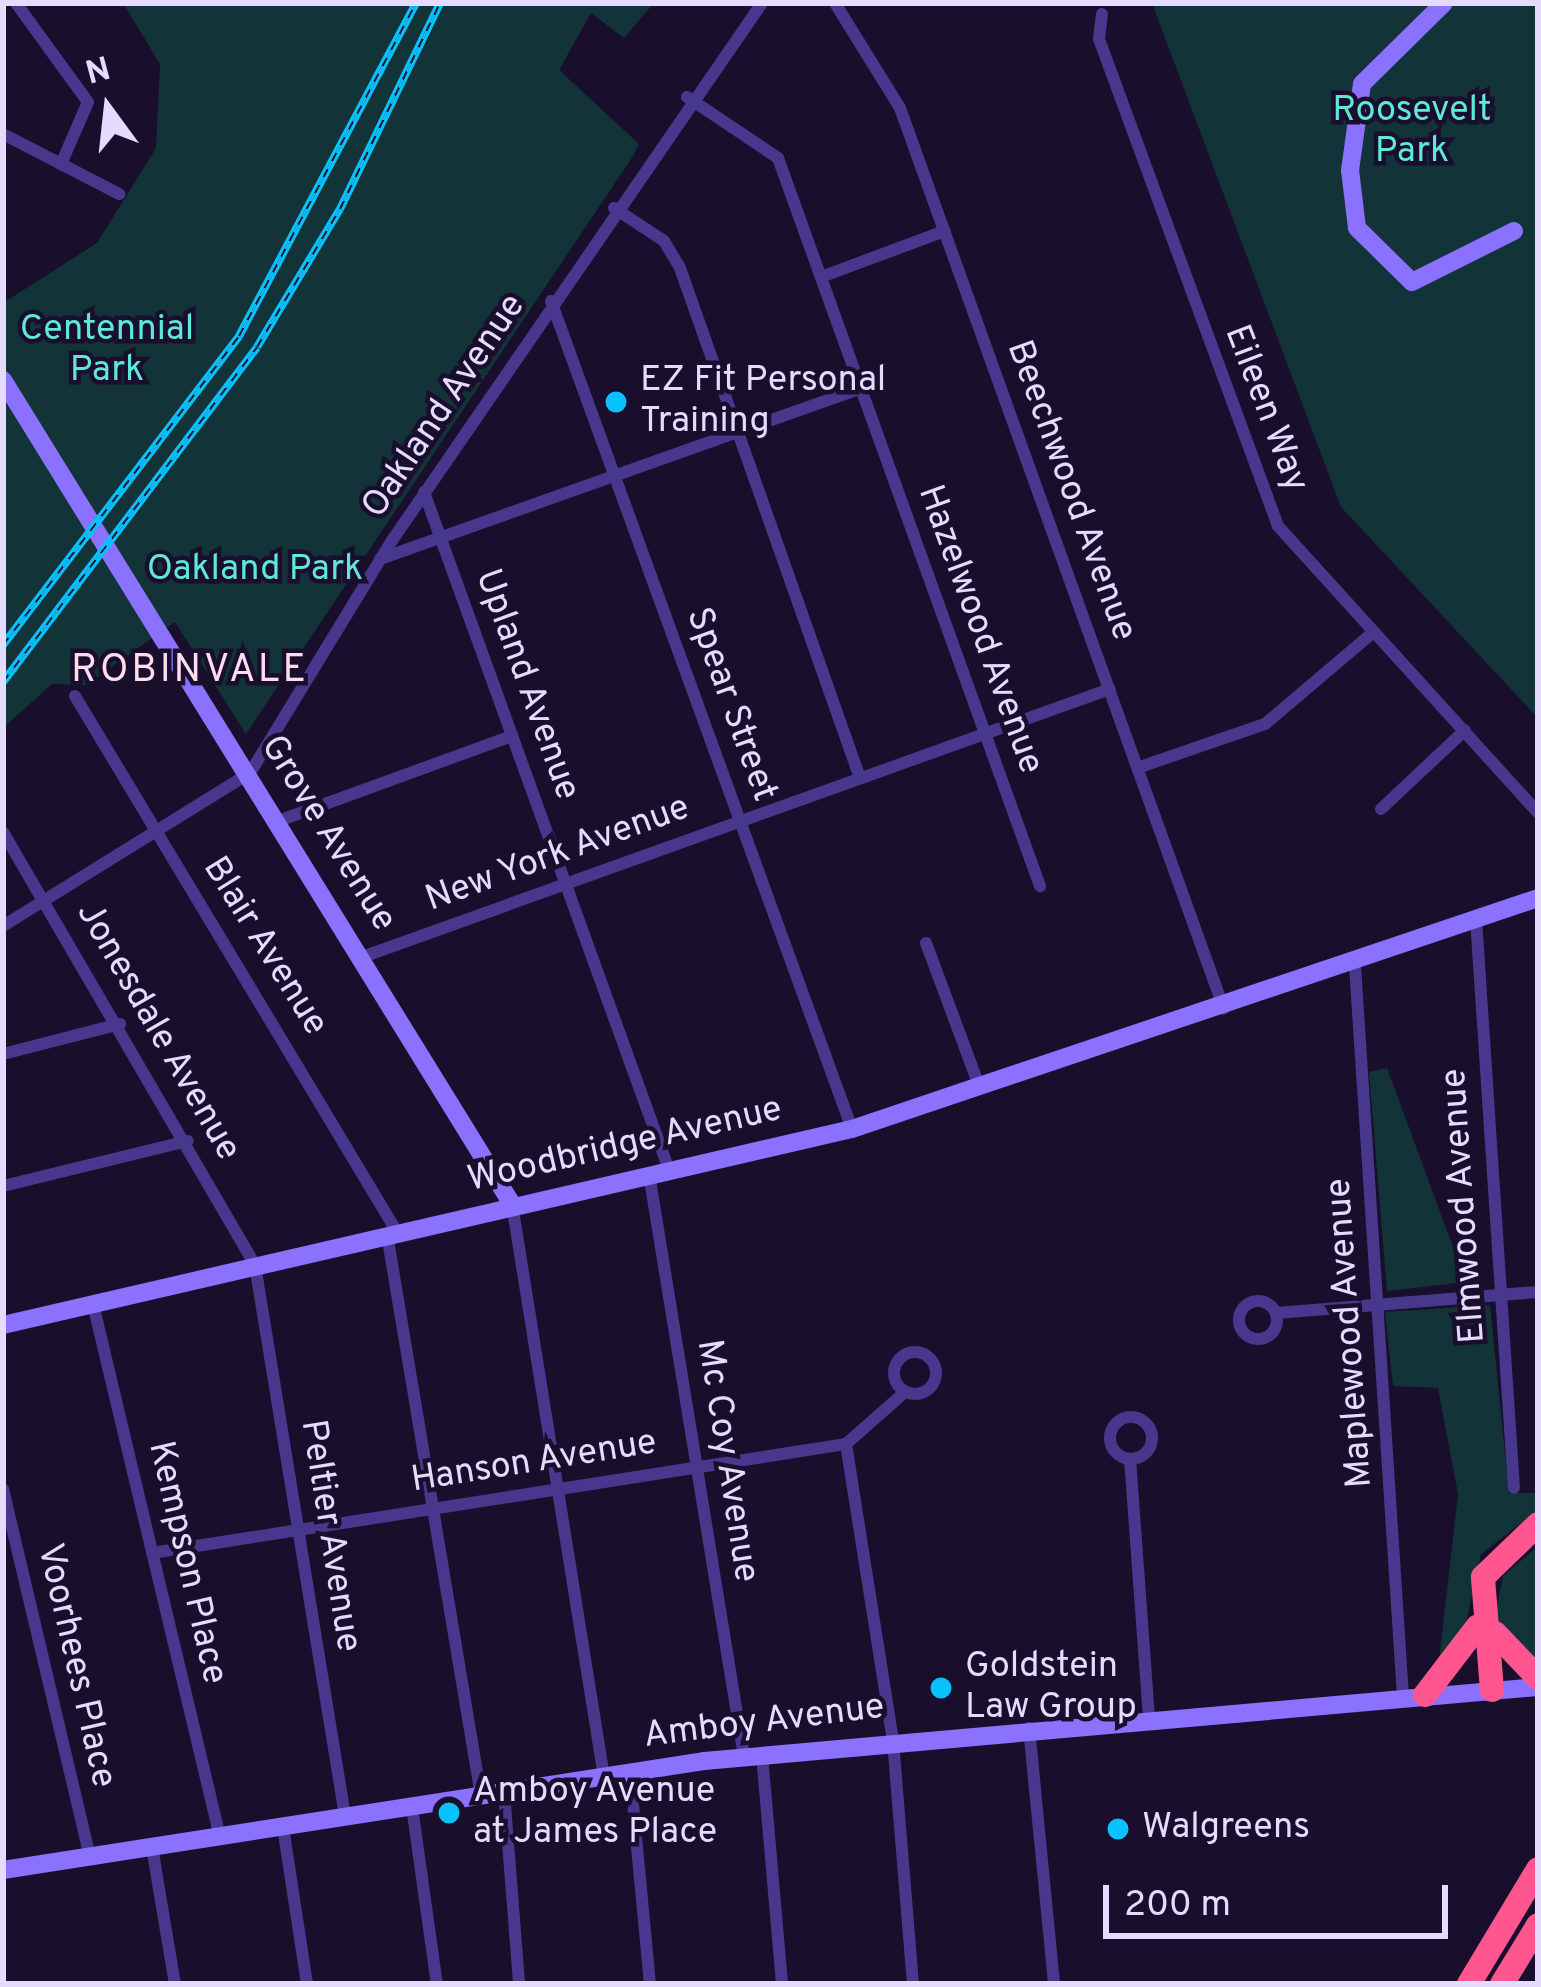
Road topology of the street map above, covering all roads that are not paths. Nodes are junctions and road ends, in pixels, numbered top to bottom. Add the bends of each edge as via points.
1 (16, 3) edge
2 (835, 3) edge
3 (1444, 3) edge
4 (753, 6) edge
5 (1102, 14) dead end
6 (688, 97) junction
7 (3, 134) edge
8 (61, 164) junction
9 (118, 194) dead end
10 (614, 208) junction
11 (1514, 230) dead end
12 (945, 231) junction
13 (820, 277) junction
14 (551, 302) junction
15 (3, 380) edge
16 (859, 388) junction
17 (738, 433) junction
18 (615, 476) junction
19 (424, 493) junction
20 (441, 538) junction
21 (380, 560) junction
22 (1371, 634) junction
23 (1110, 689) junction
24 (76, 696) dead end
25 (1466, 730) junction
26 (984, 732) junction
27 (512, 736) junction
28 (1140, 766) junction
29 (250, 773) junction
30 (860, 778) junction
31 (1381, 808) dead end
32 (1538, 813) edge
33 (280, 820) junction
34 (740, 821) junction
35 (158, 831) junction
36 (3, 832) edge
37 (566, 884) junction
38 (1040, 886) dead end
39 (1538, 898) edge
40 (45, 900) junction
41 (1476, 919) junction
42 (3, 926) edge
43 (926, 944) dead end
44 (365, 956) junction
45 (1355, 965) junction
46 (1225, 1010) junction
47 (120, 1024) junction
48 (3, 1054) edge
49 (980, 1089) junction
50 (852, 1130) junction
51 (188, 1141) junction
52 (659, 1172) junction
53 (3, 1186) edge
54 (512, 1204) junction
55 (392, 1233) junction
56 (255, 1265) junction
57 (1538, 1292) edge
58 (1501, 1294) junction
59 (1379, 1303) junction
60 (93, 1304) junction
61 (1276, 1313) dead end
62 (3, 1325) edge
63 (905, 1392) dead end
64 (846, 1444) junction
65 (1130, 1459) dead end
66 (697, 1467) junction
67 (1514, 1488) dead end
68 (3, 1489) edge
69 (560, 1489) junction
70 (434, 1509) junction
71 (1538, 1524) edge
72 (298, 1530) junction
73 (1538, 1537) edge
74 (152, 1553) junction
75 (1488, 1623) junction
76 (1538, 1682) edge
77 (1497, 1690) junction
78 (1414, 1695) junction
79 (1149, 1714) junction
80 (1028, 1726) junction
81 (893, 1741) junction
82 (753, 1756) junction
83 (630, 1773) junction
84 (604, 1777) junction
85 (503, 1792) junction
86 (481, 1796) junction
87 (412, 1807) junction
88 (345, 1816) junction
89 (283, 1827) junction
90 (220, 1837) junction
91 (152, 1847) junction
92 (89, 1857) junction
93 (1538, 1869) edge
94 (3, 1870) edge
95 (1538, 1925) edge
96 (175, 1984) edge
97 (308, 1984) edge
98 (437, 1984) edge
99 (519, 1984) edge
100 (650, 1984) edge
101 (782, 1984) edge
102 (914, 1984) edge
103 (1054, 1984) edge
104 (1469, 1984) edge
105 (1502, 1984) edge

1 - 8 street via 88,102
2 - 12 street, Beechwood Avenue via 892,92
3 - 11 street via 1362,84 1350,170 1357,228 1412,282
4 - 6 street, Oakland Avenue
5 - 22 street, Eileen Way via 1100,39 1260,490
6 - 10 street, Oakland Avenue
6 - 13 street, Hazelwood Avenue via 778,158
7 - 8 street
8 - 9 street
10 - 14 street, Oakland Avenue
10 - 17 street via 673,254
12 - 13 street
12 - 23 street, Beechwood Avenue
13 - 16 street, Hazelwood Avenue
14 - 18 street, Spear Street
14 - 19 street, Oakland Avenue
15 - 29 street, Grove Avenue
16 - 17 street
16 - 26 street, Hazelwood Avenue
17 - 18 street
17 - 30 street
18 - 20 street
18 - 34 street, Spear Street
19 - 20 street, Upland Avenue
19 - 21 street, Oakland Avenue
20 - 21 street
20 - 27 street, Upland Avenue
21 - 29 street, Oakland Avenue
22 - 25 street, Eileen Way
22 - 28 street via 1265,724
23 - 26 street, New York Avenue
23 - 28 street, Beechwood Avenue
24 - 35 street, Blair Avenue
25 - 31 street
25 - 32 street, Eileen Way
26 - 30 street, New York Avenue
26 - 38 street, Hazelwood Avenue
27 - 33 street
27 - 37 street, Upland Avenue
28 - 46 street, Beechwood Avenue
29 - 33 street, Grove Avenue
29 - 35 street
30 - 34 street, New York Avenue
33 - 44 street, Grove Avenue
34 - 37 street, New York Avenue
34 - 50 street, Spear Street
35 - 40 street
35 - 55 street, Blair Avenue
36 - 40 street, Jonesdale Avenue
37 - 44 street, New York Avenue
37 - 52 street, Upland Avenue
39 - 41 street, Woodbridge Avenue
40 - 42 street
40 - 47 street, Jonesdale Avenue
41 - 45 street, Woodbridge Avenue
41 - 58 street, Elmwood Avenue
43 - 49 street
44 - 54 street, Grove Avenue
45 - 46 street, Woodbridge Avenue
45 - 59 street, Maplewood Avenue
46 - 49 street, Woodbridge Avenue
47 - 48 street
47 - 51 street, Jonesdale Avenue
49 - 50 street, Woodbridge Avenue
50 - 52 street, Woodbridge Avenue
51 - 53 street
51 - 56 street, Jonesdale Avenue
52 - 54 street, Woodbridge Avenue
52 - 66 street, Mc Coy Avenue
54 - 55 street, Woodbridge Avenue
54 - 69 street
55 - 56 street, Woodbridge Avenue
55 - 70 street
56 - 60 street, Woodbridge Avenue
56 - 72 street, Peltier Avenue
57 - 58 street
58 - 59 street
58 - 67 street, Elmwood Avenue
59 - 61 street
59 - 78 street, Maplewood Avenue
60 - 62 street, Woodbridge Avenue
60 - 74 street, Kempson Place
63 - 64 street
64 - 66 street, Hanson Avenue
64 - 81 street
65 - 79 street
66 - 69 street, Hanson Avenue
66 - 82 street, Mc Coy Avenue
68 - 92 street, Voorhees Place
69 - 70 street, Hanson Avenue
69 - 84 street
70 - 72 street, Hanson Avenue
70 - 86 street
71 - 75 highway via 1495,1554
72 - 74 street, Hanson Avenue
72 - 88 street, Peltier Avenue
73 - 75 highway via 1495,1580
74 - 90 street, Kempson Place
75 - 76 highway
75 - 77 highway
75 - 78 highway
76 - 77 street, Amboy Avenue
77 - 78 street, Amboy Avenue
78 - 79 street, Amboy Avenue
79 - 80 street, Amboy Avenue
80 - 81 street, Amboy Avenue
80 - 103 street
81 - 82 street, Amboy Avenue
81 - 102 street
82 - 83 street, Amboy Avenue
82 - 101 street, Mc Coy Avenue
83 - 84 street, Amboy Avenue
83 - 100 street
84 - 85 street, Amboy Avenue
85 - 86 street, Amboy Avenue
85 - 99 street
86 - 87 street, Amboy Avenue
87 - 88 street, Amboy Avenue
87 - 98 street
88 - 89 street, Amboy Avenue
89 - 90 street, Amboy Avenue
89 - 97 street
90 - 91 street, Amboy Avenue
91 - 92 street, Amboy Avenue
91 - 96 street
92 - 94 street, Amboy Avenue
93 - 104 highway
95 - 105 highway

